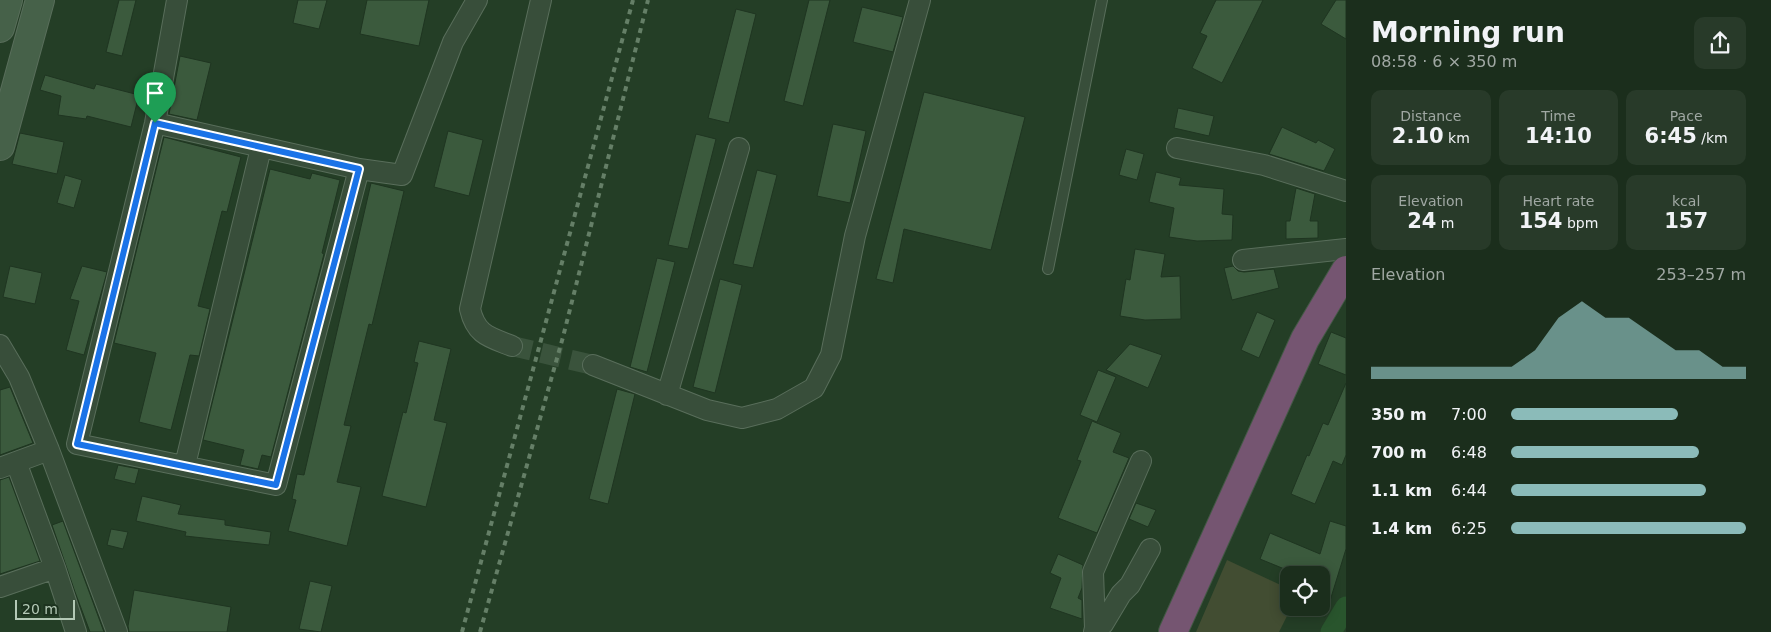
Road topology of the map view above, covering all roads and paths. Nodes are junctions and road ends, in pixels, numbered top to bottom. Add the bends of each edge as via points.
1 (8, 0) edge
2 (40, 0) edge
3 (176, 0) edge
4 (477, 0) edge
5 (541, 0) edge
6 (920, 0) edge
7 (1102, 0) edge
8 (0, 28) edge
9 (155, 123) junction
10 (0, 146) edge
11 (261, 148) junction
12 (739, 148) dead end
13 (1177, 148) dead end
14 (359, 169) junction
15 (1346, 191) edge
16 (1346, 249) edge
17 (1242, 260) dead end
18 (1048, 269) dead end
19 (1346, 270) edge
20 (0, 345) edge
21 (512, 346) tunnel mouth
22 (592, 365) tunnel mouth
23 (667, 395) junction
24 (50, 450) junction
25 (1141, 461) dead end
26 (8, 465) edge
27 (185, 465) junction
28 (1150, 549) dead end
29 (55, 568) junction
30 (0, 587) edge
31 (1094, 630) edge
32 (76, 632) edge
33 (117, 632) edge
34 (1173, 632) edge

1 - 8 main road
2 - 10 main road
3 - 9 street
4 - 14 street via 454,42 402,176
5 - 21 street via 470,309 473,323 483,335
6 - 23 street via 855,236 831,355 814,388 777,409 742,418 706,410
7 - 18 lane
9 - 11 street
9 - 27 street via 77,444
11 - 14 street
11 - 27 street
12 - 23 street
13 - 15 street via 1264,165
14 - 27 street via 276,485
16 - 17 street
19 - 34 highway via 1306,339
20 - 24 street via 19,377
22 - 23 street
24 - 26 street
24 - 33 street
25 - 31 street via 1093,572
26 - 29 street
28 - 31 street via 1103,624
29 - 30 street
29 - 32 street

